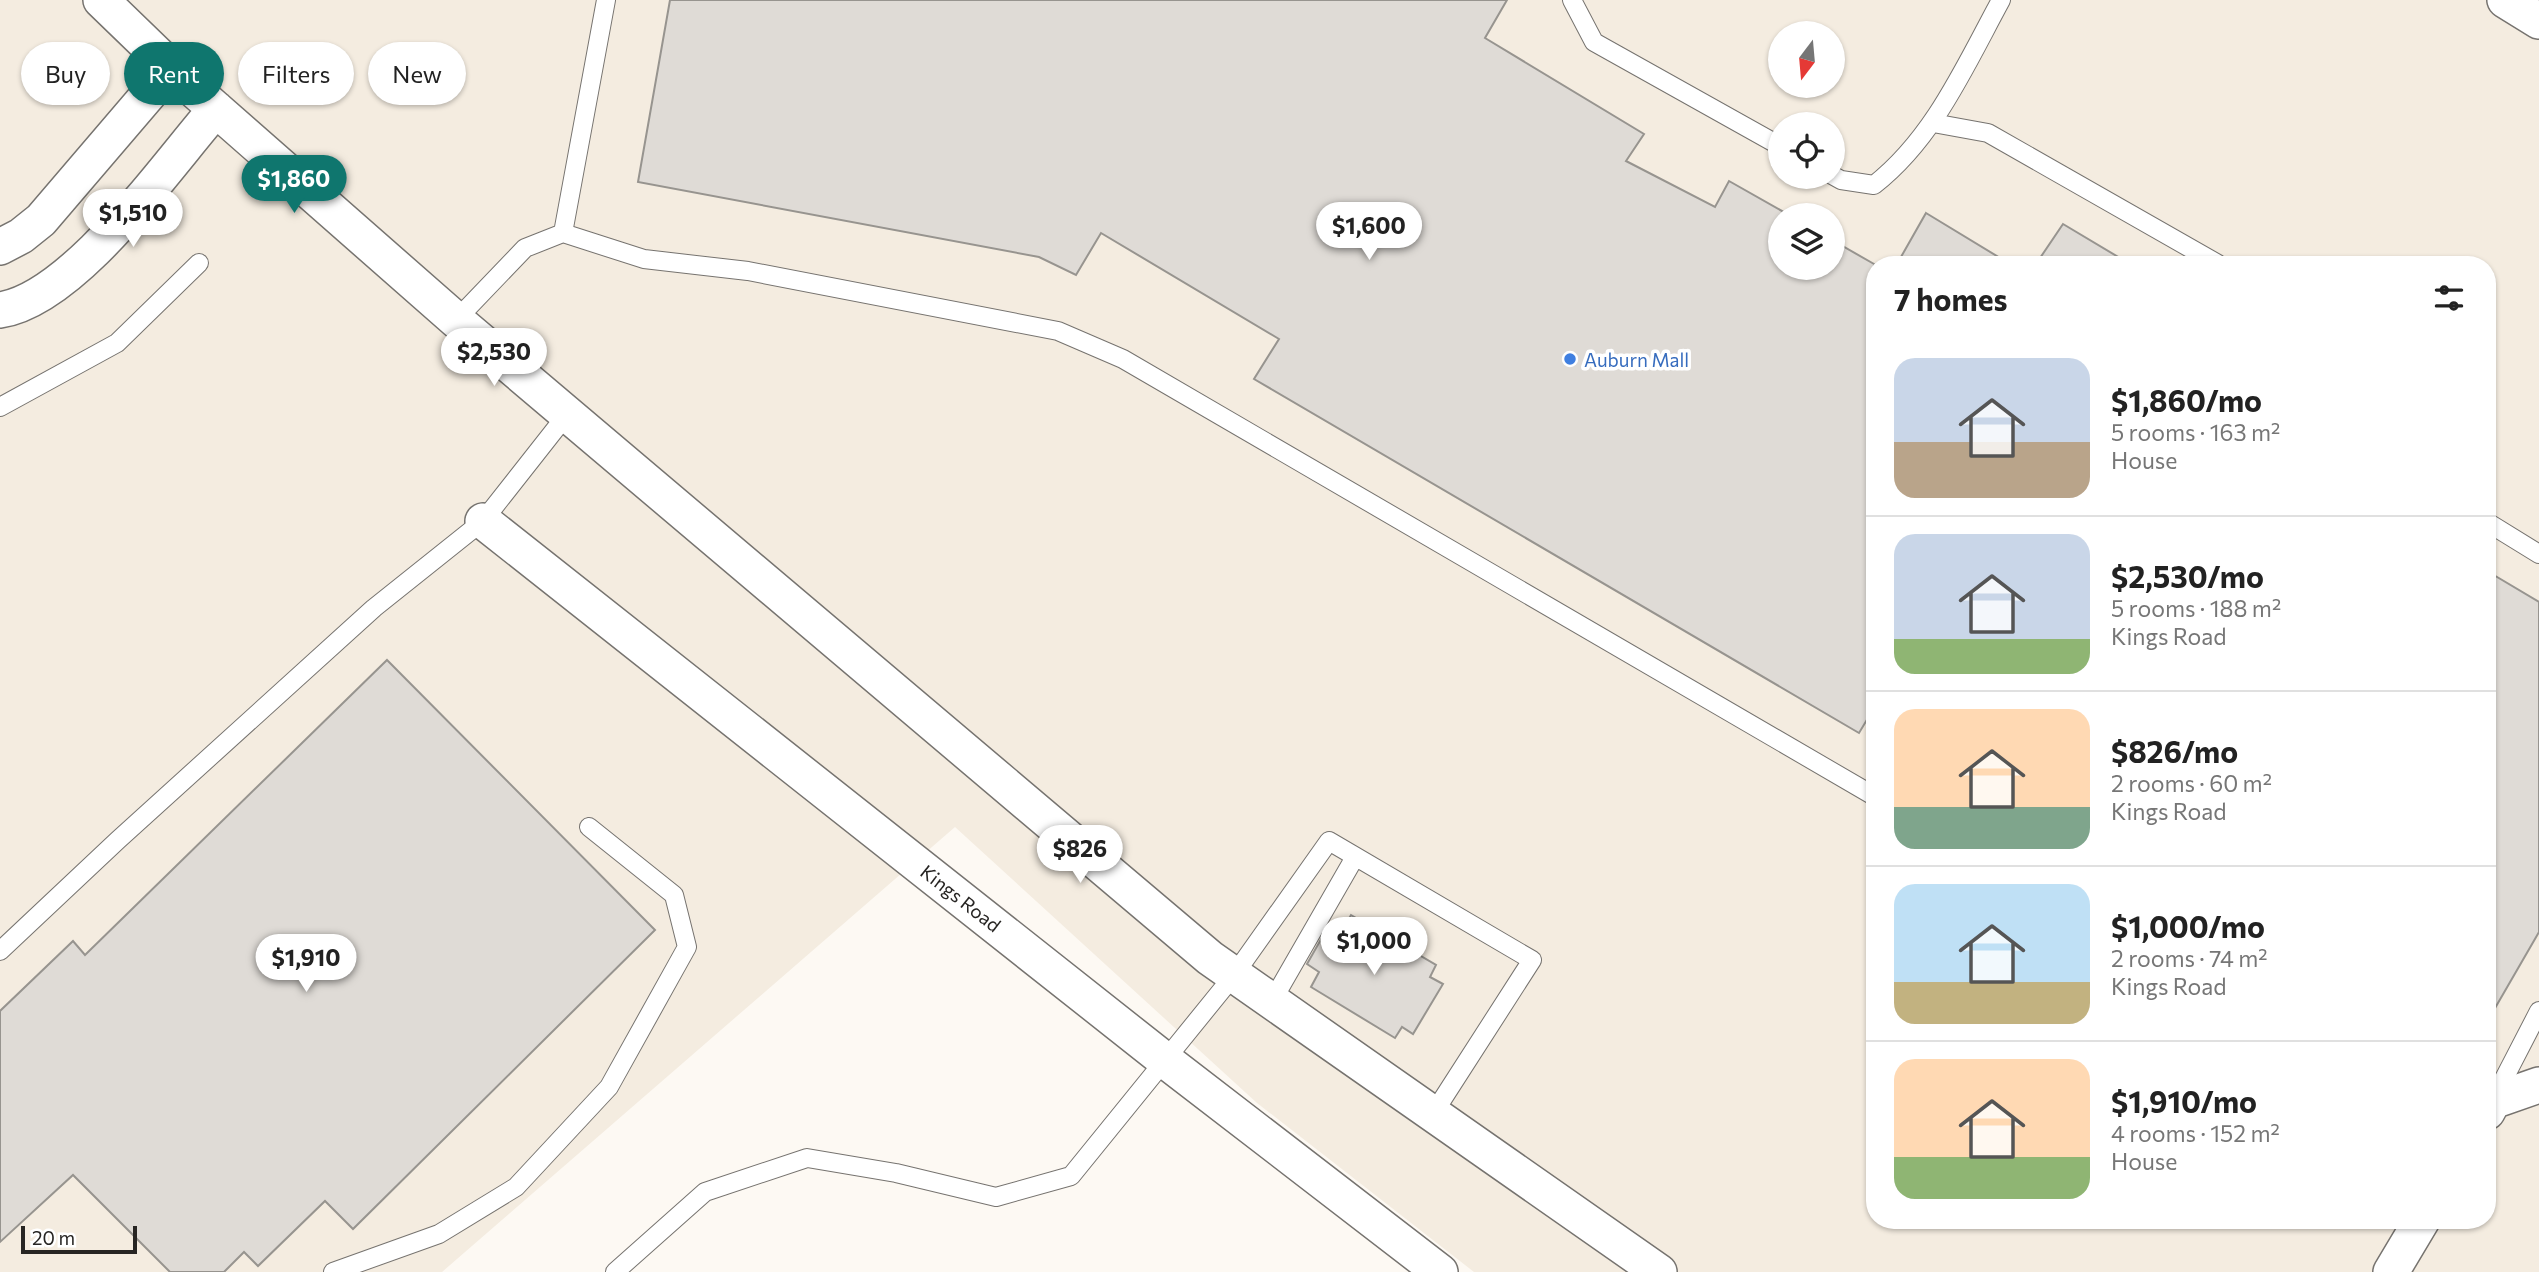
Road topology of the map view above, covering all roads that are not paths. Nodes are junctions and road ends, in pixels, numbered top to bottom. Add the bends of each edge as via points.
1 (101, 0) edge
2 (606, 0) edge
3 (1572, 0) edge
4 (2001, 0) edge
5 (2505, 0) edge
6 (2539, 21) edge
7 (144, 42) edge
8 (139, 105) edge
9 (212, 105) edge
10 (216, 109) junction
11 (1933, 123) junction
12 (1768, 139) edge
13 (1845, 181) edge
14 (563, 233) junction
15 (0, 247) edge
16 (2204, 256) edge
17 (199, 262) dead end
18 (0, 310) edge
19 (456, 320) junction
20 (0, 407) edge
21 (568, 413) junction
22 (483, 521) junction
23 (2496, 528) edge
24 (2539, 554) edge
25 (1866, 791) edge
26 (589, 827) dead end
27 (1355, 858) junction
28 (0, 951) edge
29 (1234, 975) junction
30 (1271, 1003) junction
31 (2539, 1011) edge
32 (1166, 1060) junction
33 (2539, 1085) edge
34 (2496, 1091) edge
35 (2496, 1101) edge
36 (1433, 1114) junction
37 (2417, 1229) edge
38 (332, 1272) edge
39 (615, 1272) edge
40 (1440, 1272) edge
41 (1659, 1272) edge
42 (2390, 1272) edge

1 - 7 street
2 - 14 lane
3 - 12 lane via 1594,42
4 - 11 lane
5 - 6 street
8 - 15 street via 41,220
9 - 10 street
10 - 18 street via 92,254 55,286
10 - 19 street
11 - 13 lane via 1874,186
11 - 16 lane via 1988,133
14 - 19 lane via 525,248
14 - 25 lane via 644,260 748,271 1058,331 1123,359
17 - 20 lane via 117,343
19 - 21 street
21 - 22 lane
21 - 29 street via 1200,951
22 - 28 lane via 374,608
22 - 32 street, Kings Road
23 - 24 lane
26 - 38 lane via 674,895 687,947 610,1087 516,1187 439,1234
27 - 29 lane via 1329,841
27 - 30 lane
27 - 36 lane via 1532,960
29 - 30 street
29 - 32 lane
30 - 36 street
31 - 34 lane
32 - 39 lane via 1071,1177 996,1197 807,1158 705,1192
32 - 40 street, Kings Road
33 - 35 street
36 - 41 street
37 - 42 street

